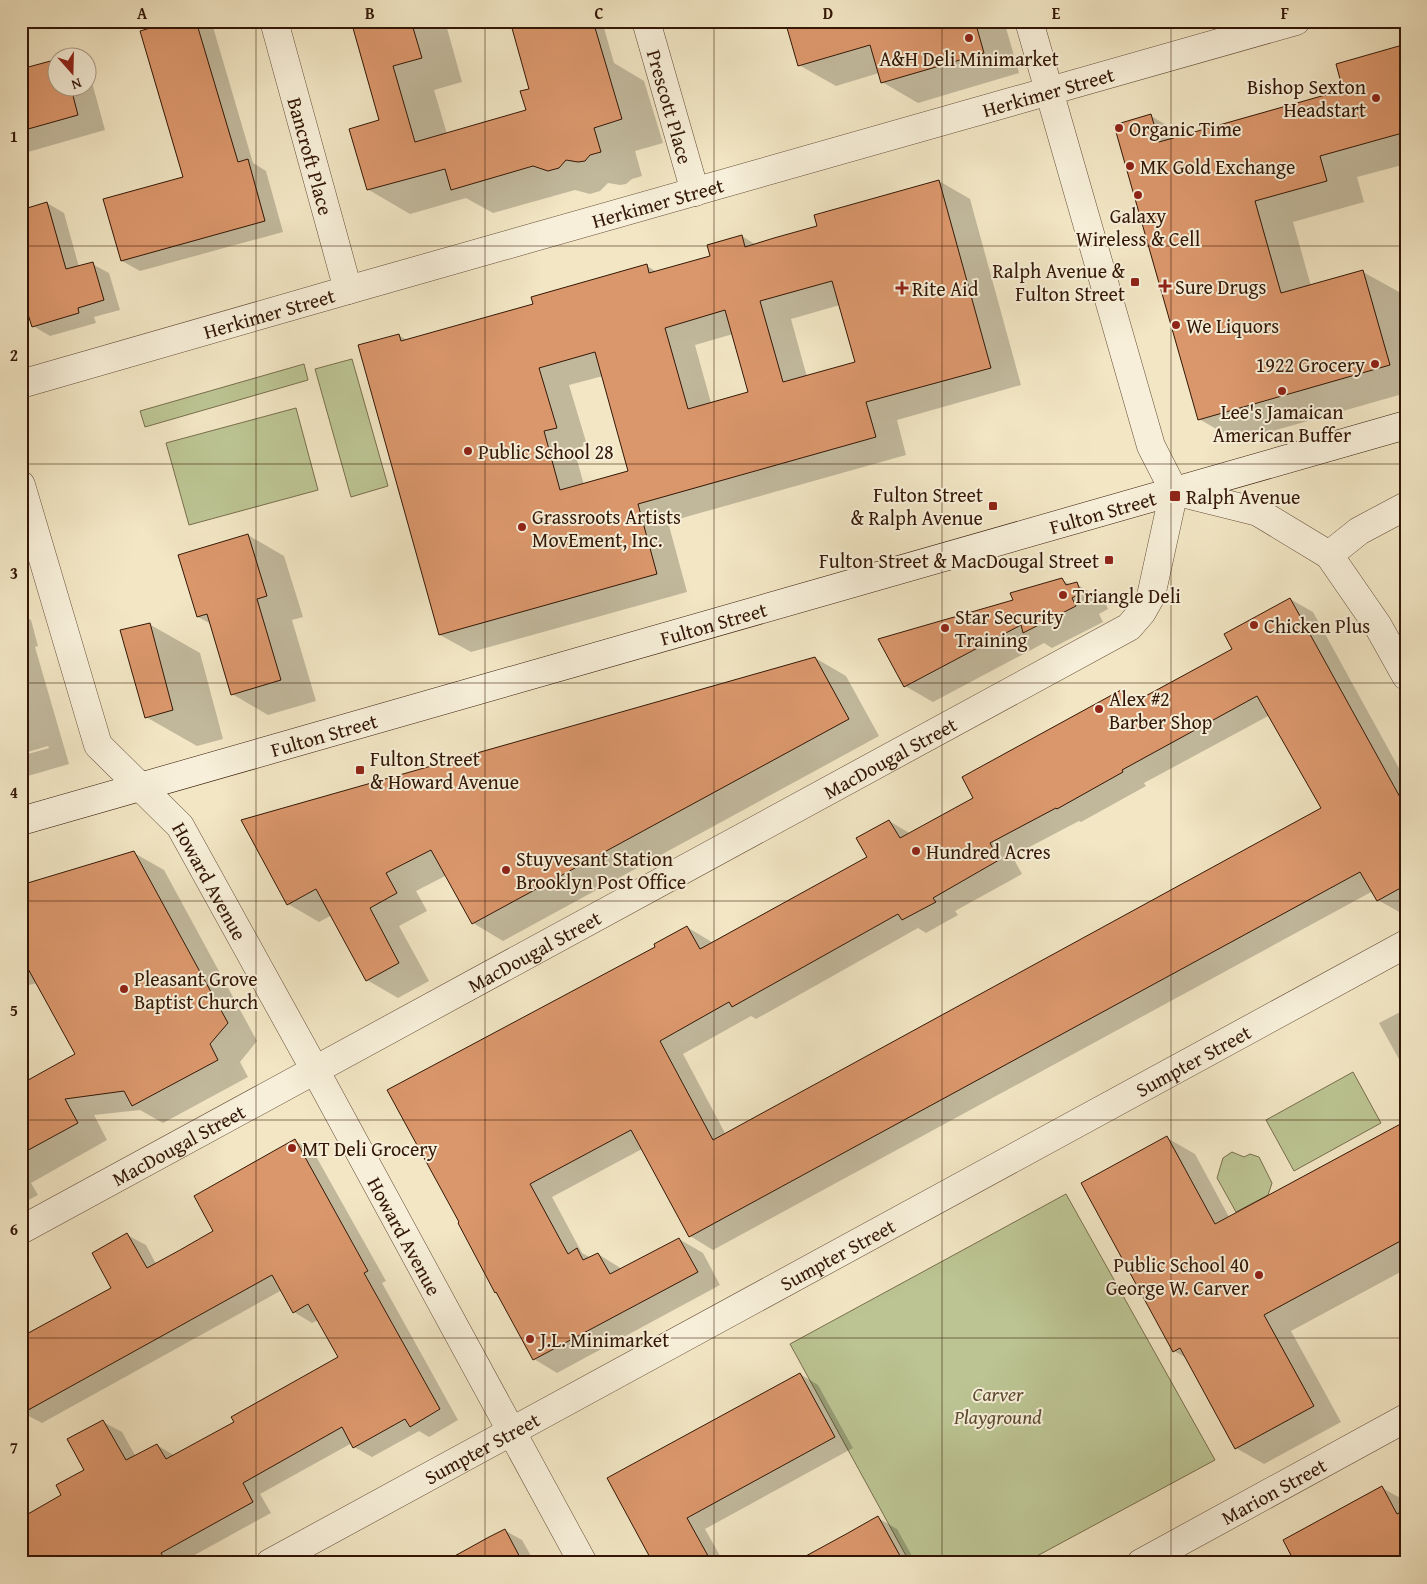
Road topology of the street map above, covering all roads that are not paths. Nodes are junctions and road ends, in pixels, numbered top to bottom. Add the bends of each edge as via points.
1 (274, 21) edge
2 (646, 21) edge
3 (1029, 21) edge
4 (1296, 21) edge
5 (1048, 91) junction
6 (695, 192) junction
7 (348, 290) junction
8 (21, 384) edge
9 (1406, 425) edge
10 (21, 485) edge
11 (1174, 491) junction
12 (1406, 506) edge
13 (1329, 555) junction
14 (1406, 676) edge
15 (140, 786) junction
16 (21, 821) edge
17 (1406, 944) edge
18 (315, 1070) junction
19 (21, 1230) edge
20 (1406, 1418) edge
21 (511, 1431) junction
22 (270, 1563) edge
23 (583, 1563) edge
24 (1141, 1563) edge

1 - 7 street, Bancroft Place
2 - 6 street, Prescott Place
3 - 5 street
4 - 5 street, Herkimer Street
5 - 6 street, Herkimer Street
5 - 11 street via 1151,446
6 - 7 street, Herkimer Street
7 - 8 street, Herkimer Street
9 - 11 street, Fulton Street
10 - 15 street, Howard Avenue via 98,745
11 - 13 street via 1258,512
11 - 15 street, Fulton Street
11 - 18 street, MacDougal Street via 1151,596 1129,627
12 - 13 street via 1359,531
13 - 14 street via 1378,626
15 - 16 street, Fulton Street
15 - 18 street, Howard Avenue via 180,826
17 - 21 street, Sumpter Street
18 - 19 street, MacDougal Street
18 - 21 street, Howard Avenue
20 - 24 street, Marion Street
21 - 22 street, Sumpter Street
21 - 23 street, Howard Avenue

